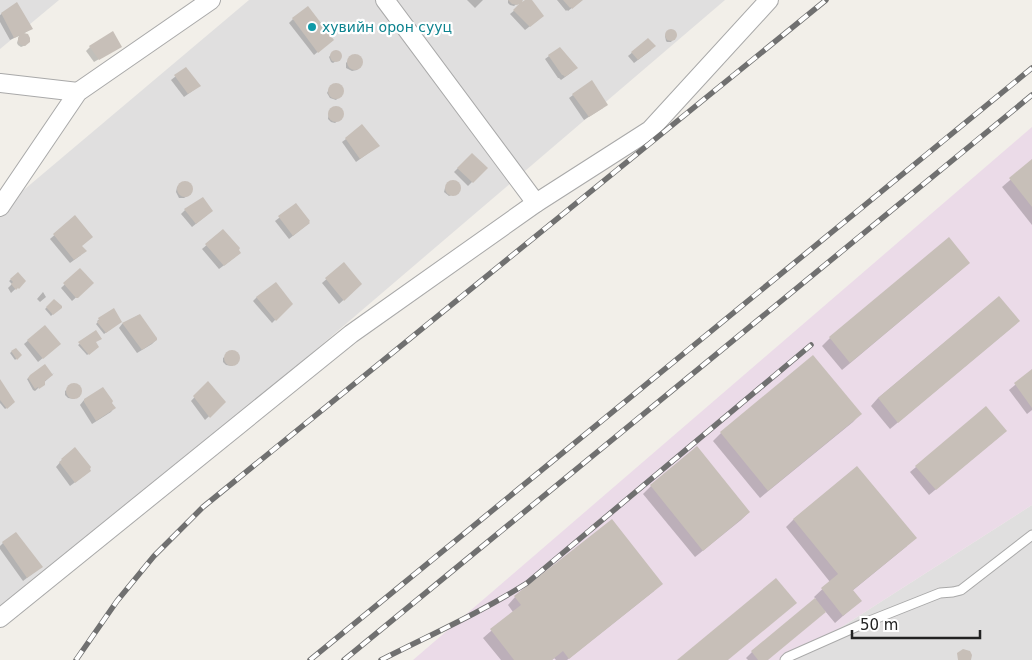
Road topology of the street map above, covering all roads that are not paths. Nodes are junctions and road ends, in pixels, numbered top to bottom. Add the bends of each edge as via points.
1 (210, 0) edge
2 (385, 0) edge
3 (769, 0) edge
4 (0, 83) edge
5 (78, 92) junction
6 (536, 203) junction
7 (0, 207) edge
8 (1032, 535) edge
9 (0, 618) edge
10 (785, 660) edge

1 - 5 street
2 - 6 street
3 - 6 street via 650,130
4 - 5 street
5 - 7 street
6 - 9 street via 351,334
8 - 10 lane via 961,590 940,593 866,622

